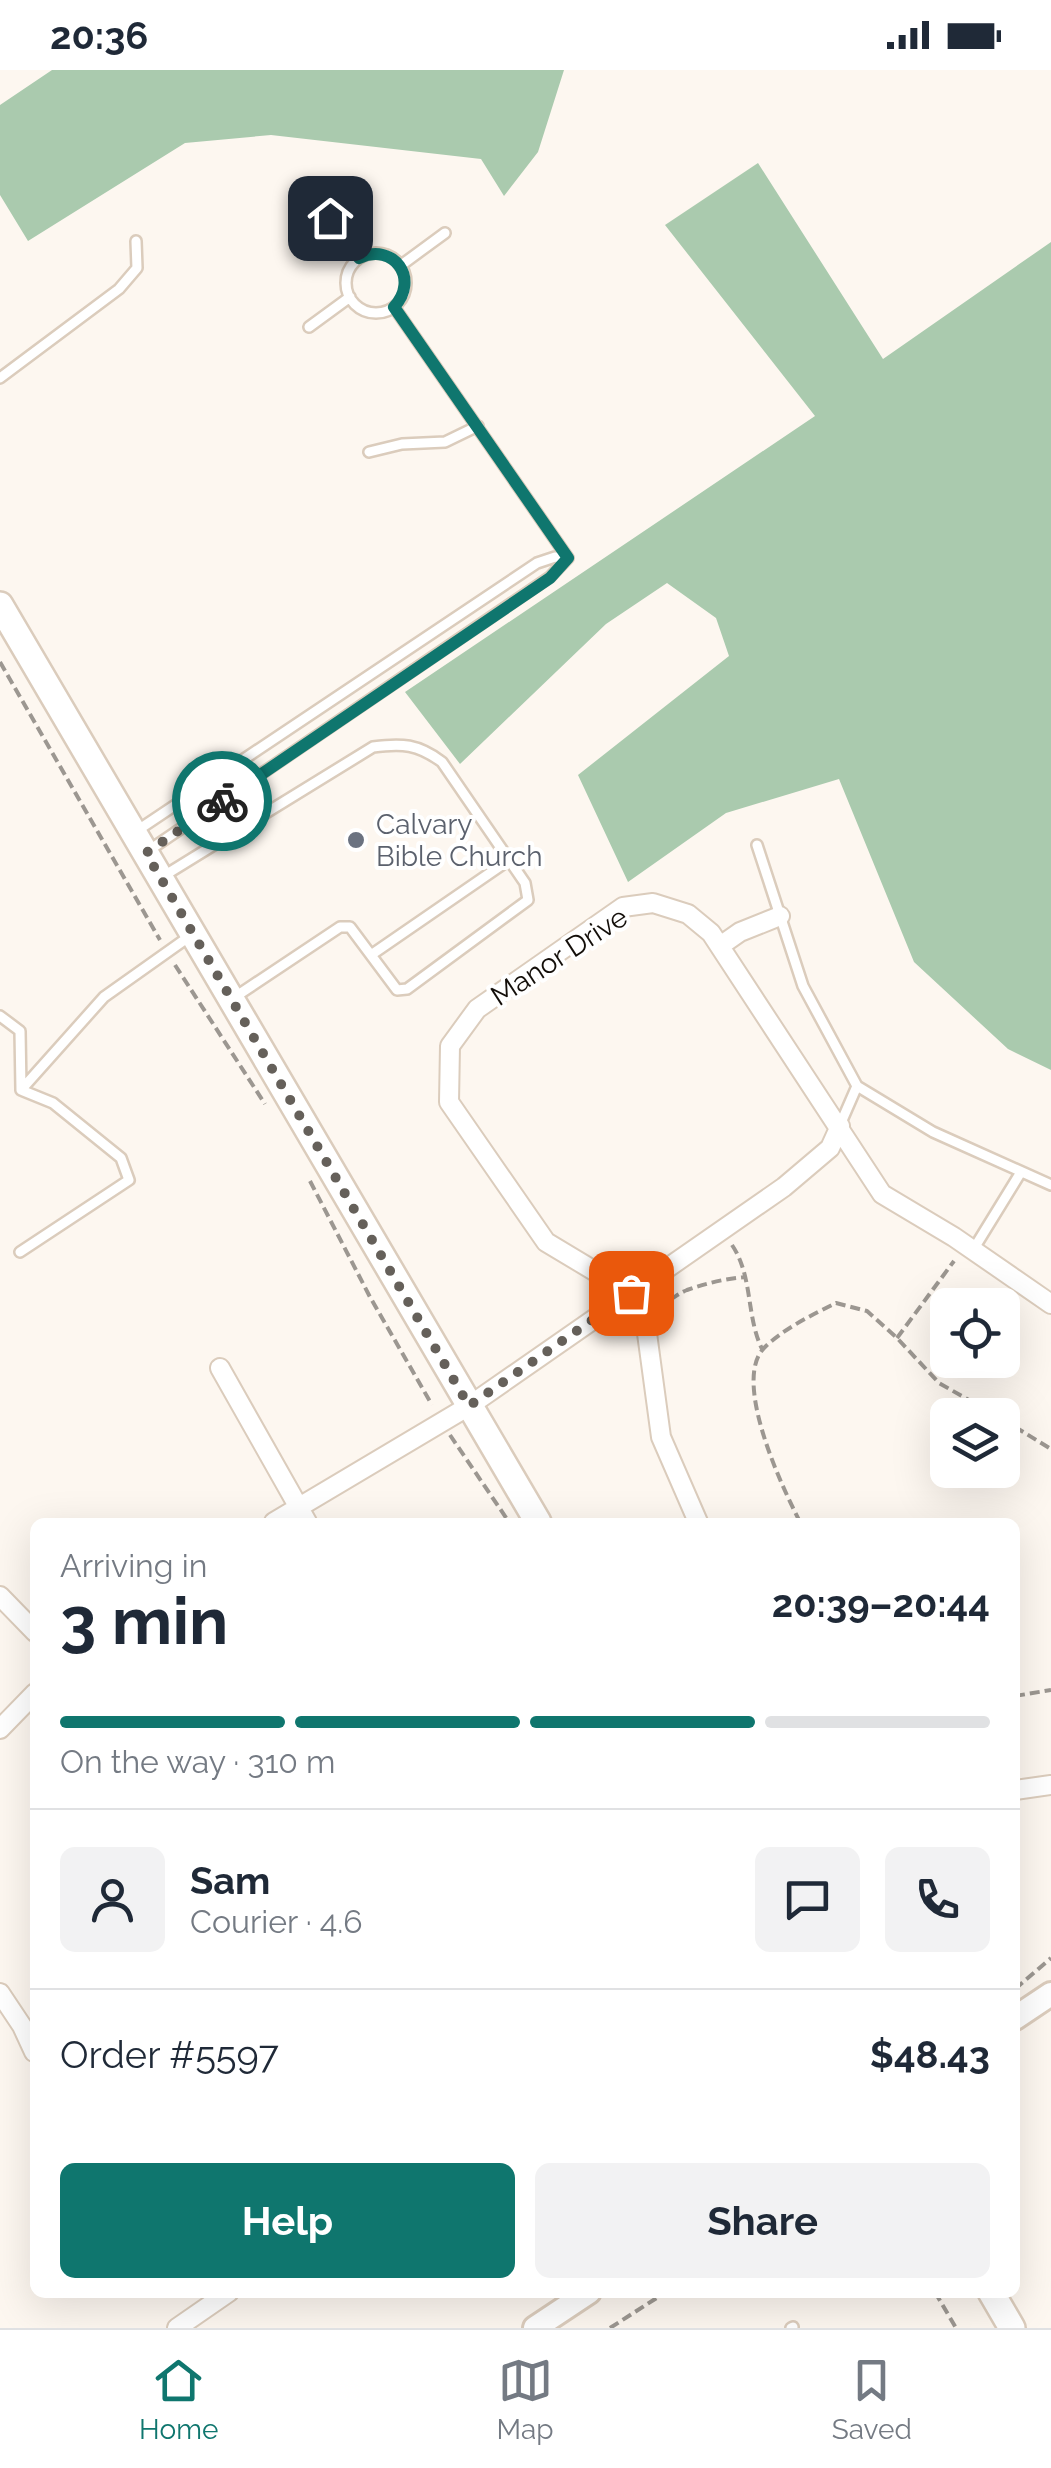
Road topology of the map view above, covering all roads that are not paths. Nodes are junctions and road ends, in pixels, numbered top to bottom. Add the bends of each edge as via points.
1 (330, 218) dead end
2 (445, 233) dead end
3 (136, 242) dead end
4 (359, 258) junction
5 (400, 266) junction
6 (350, 297) junction
7 (394, 307) junction
8 (309, 328) dead end
9 (0, 378) edge
10 (478, 426) junction
11 (369, 452) dead end
12 (568, 558) junction
13 (0, 605) edge
14 (140, 843) junction
15 (757, 845) dead end
16 (509, 860) junction
17 (160, 878) junction
18 (780, 916) junction
19 (192, 934) junction
20 (720, 946) junction
21 (371, 955) junction
22 (230, 1000) junction
23 (0, 1016) edge
24 (857, 1086) junction
25 (21, 1090) junction
26 (840, 1126) junction
27 (1021, 1172) junction
28 (1051, 1186) edge
29 (969, 1248) junction
30 (20, 1252) dead end
31 (637, 1289) junction
32 (1051, 1304) edge
33 (220, 1368) dead end
34 (469, 1406) junction
35 (303, 1515) edge
36 (536, 1518) edge
37 (696, 1518) edge
38 (0, 1596) edge
39 (30, 1627) edge
40 (30, 1697) edge
41 (0, 1729) edge
42 (1051, 1786) edge
43 (1020, 1789) edge
44 (0, 1993) edge
45 (1051, 1994) edge
46 (1020, 2015) edge
47 (30, 2043) edge
48 (220, 2298) edge
49 (580, 2298) edge
50 (994, 2298) edge
51 (177, 2328) edge
52 (536, 2328) edge
53 (1012, 2328) edge

1 - 4 lane
2 - 5 lane
3 - 9 lane via 137,268 119,290
4 - 5 lane via 379,253
4 - 6 lane via 347,273
5 - 7 lane via 406,290
6 - 7 lane via 367,312
6 - 8 lane
7 - 10 lane
10 - 11 lane via 446,442
10 - 12 lane
12 - 14 lane via 550,578
12 - 14 lane via 537,563
13 - 14 main road
14 - 17 main road
15 - 18 lane
16 - 17 lane via 442,762 404,743 373,747
16 - 21 lane
16 - 21 lane via 528,900 407,988 397,990
17 - 19 main road
18 - 20 street
18 - 24 lane via 803,986
19 - 22 main road
19 - 25 lane via 104,997
20 - 26 street, Manor Drive
20 - 31 street, Manor Drive via 688,914 653,903 623,907 477,1009 450,1046 450,1102 546,1242
21 - 22 lane via 350,927 340,926
22 - 34 main road
23 - 25 lane via 20,1031
24 - 26 lane
24 - 27 lane via 932,1132
25 - 30 lane via 53,1103 121,1158 129,1180
26 - 29 street, Manor Drive via 882,1194
26 - 31 street via 830,1148 784,1187
27 - 28 lane
27 - 29 lane
29 - 32 street, Manor Drive
31 - 34 street
31 - 37 street via 661,1437
33 - 35 street
34 - 35 street
34 - 36 main road
38 - 39 street
40 - 41 street
42 - 43 street
44 - 47 street
45 - 46 street
48 - 51 street
49 - 52 street
50 - 53 main road

